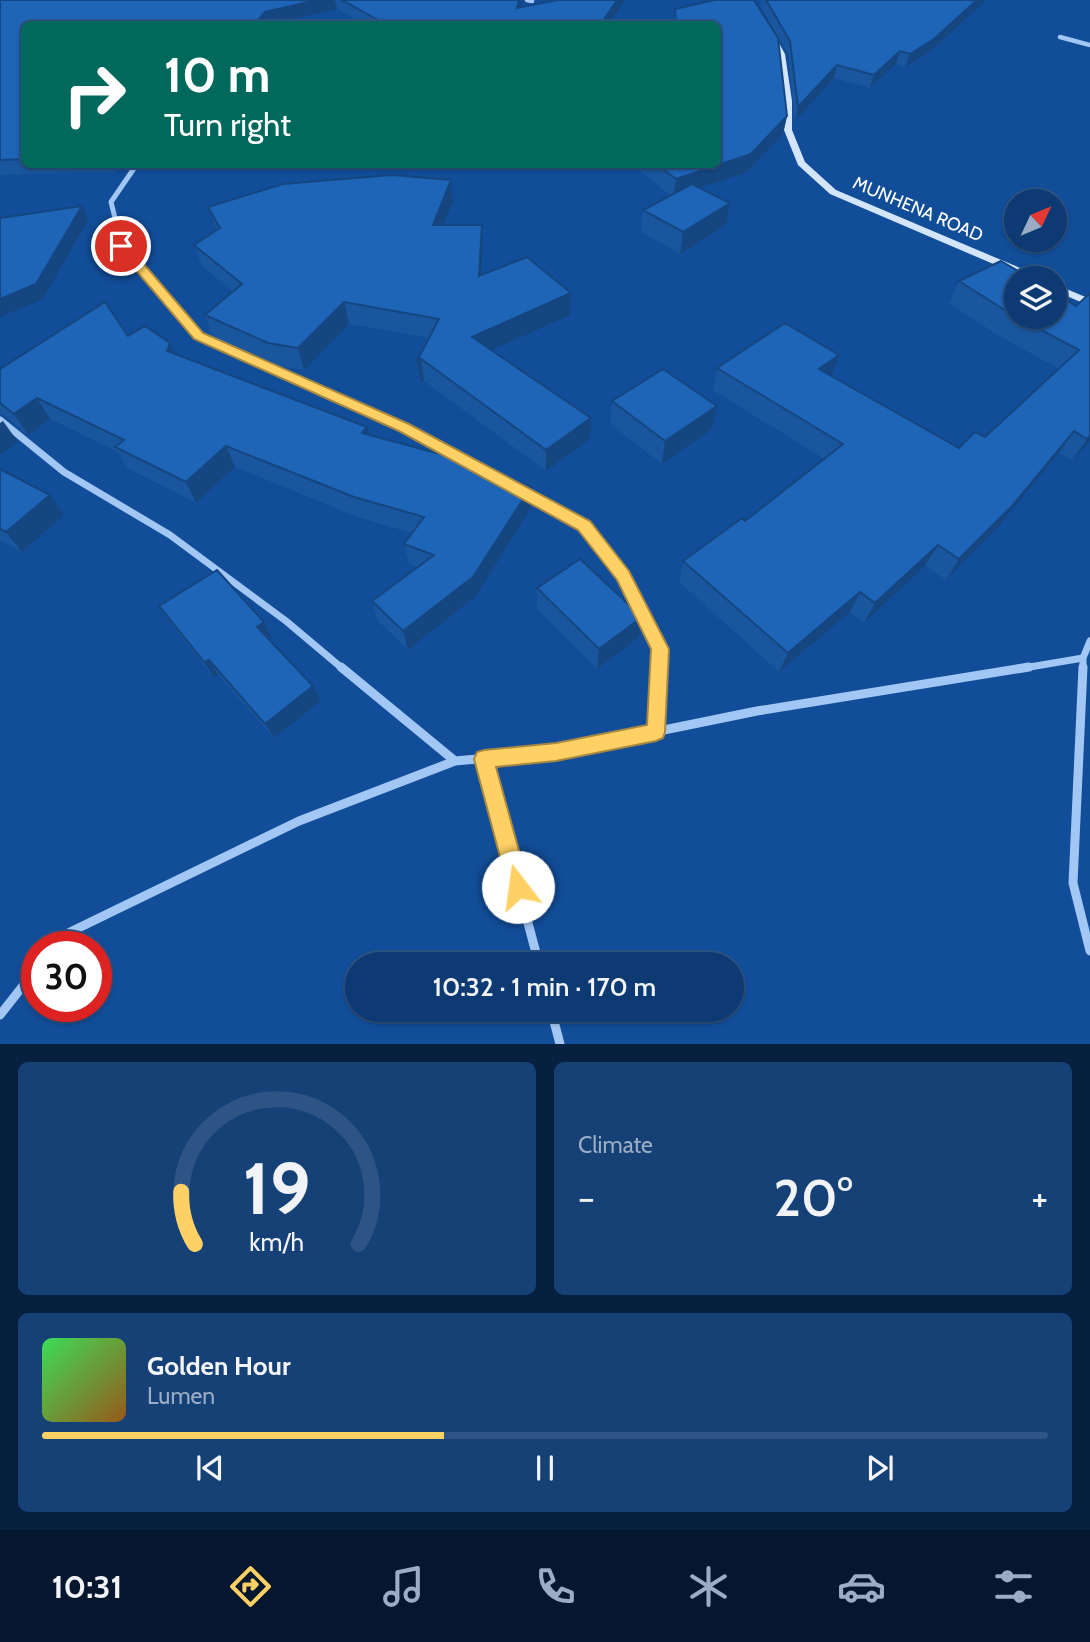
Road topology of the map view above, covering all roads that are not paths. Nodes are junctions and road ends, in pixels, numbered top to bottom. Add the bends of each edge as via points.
1 (765, 25) edge
2 (1060, 37) dead end
3 (1090, 45) edge
4 (133, 168) edge
5 (1007, 266) edge
6 (1067, 292) edge
7 (1090, 303) edge
8 (0, 420) edge
9 (1090, 641) edge
10 (1083, 658) junction
11 (656, 732) junction
12 (484, 759) junction
13 (455, 761) junction
14 (72, 931) edge
15 (1090, 951) edge
16 (536, 952) edge
17 (21, 988) edge
18 (0, 1015) edge
19 (554, 1022) edge
20 (560, 1044) edge

1 - 5 street, MUNHENA ROAD via 781,54 789,130 802,163 817,178 833,192
2 - 3 street
4 - 11 street via 111,202 121,246 198,336 404,428 584,526 623,575 660,649
6 - 7 street
8 - 13 street via 64,472 170,535 286,621
9 - 10 street
10 - 11 street
10 - 15 street via 1073,883
11 - 12 street via 556,752
12 - 13 street
12 - 16 street
13 - 14 street via 299,821
17 - 18 street
19 - 20 street

